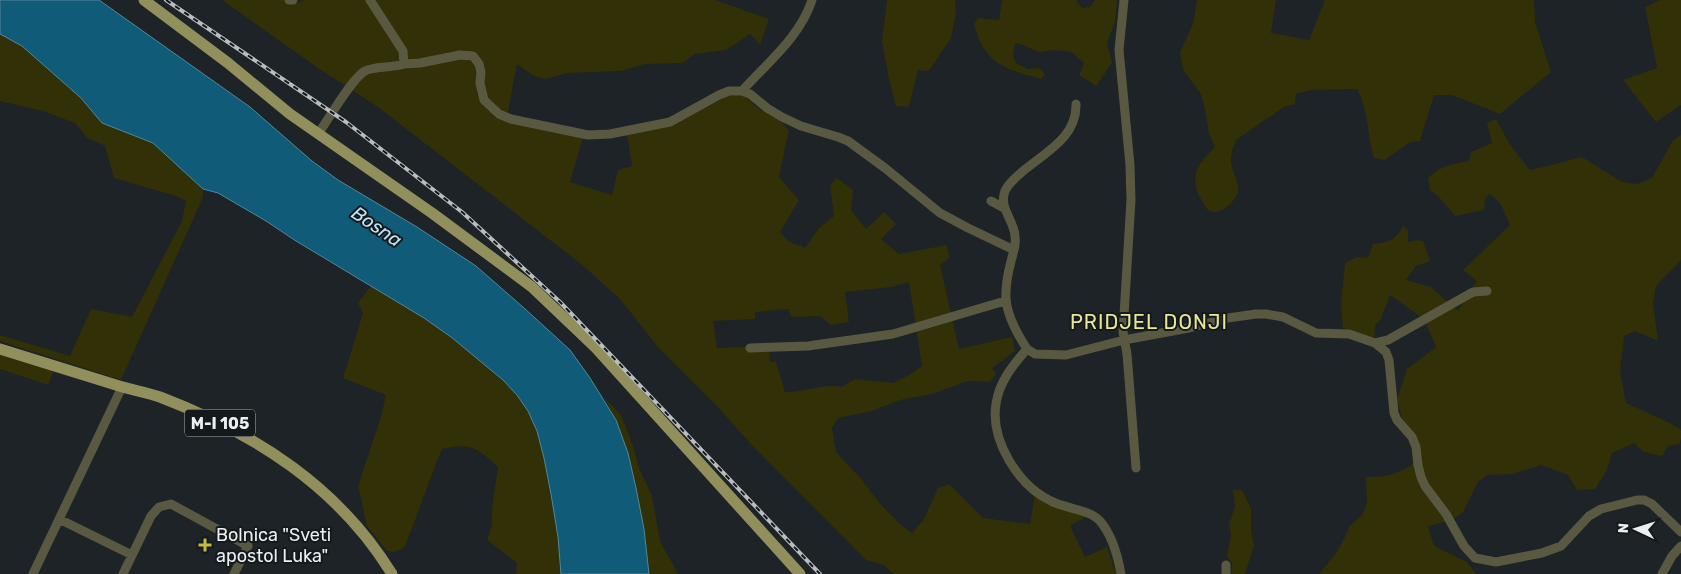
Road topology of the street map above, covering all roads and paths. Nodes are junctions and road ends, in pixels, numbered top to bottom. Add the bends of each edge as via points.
1 (144, 0) edge
2 (289, 0) edge
3 (293, 0) edge
4 (370, 0) edge
5 (812, 0) edge
6 (1124, 0) edge
7 (404, 64) junction
8 (742, 91) junction
9 (1076, 104) dead end
10 (318, 134) junction
11 (991, 201) dead end
12 (1004, 208) junction
13 (1014, 250) junction
14 (1487, 291) dead end
15 (1005, 300) junction
16 (1124, 340) junction
17 (1375, 343) junction
18 (750, 348) dead end
19 (1027, 348) junction
20 (0, 349) edge
21 (122, 387) junction
22 (1136, 468) dead end
23 (59, 519) junction
24 (1681, 532) edge
25 (1681, 546) edge
26 (132, 555) junction
27 (33, 574) edge
28 (122, 574) edge
29 (234, 574) edge
30 (392, 574) edge
31 (800, 574) edge
32 (1121, 574) edge
33 (1662, 574) edge

1 - 10 main road
2 - 3 street
4 - 7 street via 403,52
5 - 8 street via 800,25 783,48
6 - 16 street via 1119,50 1131,191
7 - 8 street via 473,56 479,64 484,100 499,114 588,135 670,122 719,95
7 - 10 street via 365,70
8 - 13 street via 801,126 848,141 940,213
9 - 12 street via 1069,132 1009,184 1004,195
10 - 31 main road via 506,267 552,306 616,369
11 - 12 street
12 - 13 street via 1015,229
13 - 15 street
14 - 17 street via 1474,292 1388,340
15 - 18 street via 884,335 808,346
15 - 19 street via 1012,322
16 - 17 street via 1256,314 1283,317 1316,333 1349,334
16 - 19 street via 1066,355 1035,354
16 - 22 street
17 - 24 street via 1386,352 1389,360 1394,413 1416,447 1421,477 1475,558 1496,562 1542,553 1561,546 1589,516 1601,509 1637,500 1649,501
19 - 32 street via 1008,373 996,404 997,429 1002,443 1015,471 1036,492 1049,501 1100,521 1115,552
20 - 21 main road, M-I 105
21 - 23 street
21 - 30 main road, M-I 105 via 158,396 200,414 276,454 311,480 361,531
23 - 26 street
23 - 27 street
25 - 33 street
26 - 28 street
26 - 29 street via 152,516 159,507 171,504 248,546

